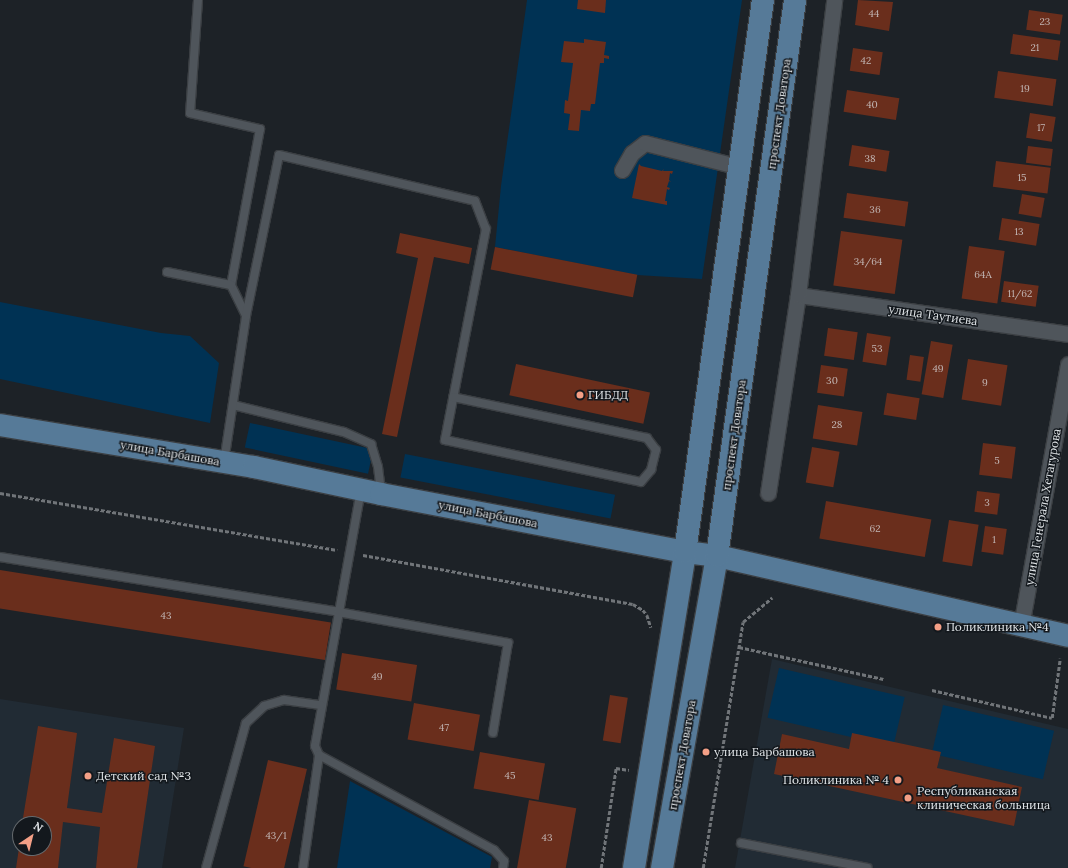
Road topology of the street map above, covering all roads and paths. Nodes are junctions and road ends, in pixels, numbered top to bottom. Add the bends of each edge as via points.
1 (198, 0) edge
2 (763, 0) edge
3 (795, 0) edge
4 (834, 0) edge
5 (740, 167) junction
6 (622, 170) dead end
7 (166, 272) dead end
8 (231, 285) junction
9 (798, 295) junction
10 (246, 316) junction
11 (1068, 334) edge
12 (1068, 364) edge
13 (453, 397) junction
14 (233, 405) junction
15 (0, 425) edge
16 (224, 462) junction
17 (371, 492) junction
18 (768, 493) dead end
19 (685, 552) junction
20 (0, 556) edge
21 (717, 556) junction
22 (772, 598) dead end
23 (338, 612) junction
24 (1021, 626) junction
25 (1068, 636) edge
26 (739, 647) junction
27 (1060, 659) dead end
28 (883, 679) dead end
29 (932, 690) dead end
30 (321, 704) junction
31 (493, 733) dead end
32 (319, 755) junction
33 (633, 771) dead end
34 (741, 843) dead end
35 (206, 868) edge
36 (303, 868) edge
37 (503, 868) edge
38 (601, 868) edge
39 (634, 868) edge
40 (662, 868) edge
41 (703, 868) edge
42 (868, 868) edge

1 - 8 lane via 190,112 260,129
2 - 5 main road
3 - 21 main road, проспект Доватора
4 - 9 street
5 - 6 street via 645,143 632,153
5 - 19 main road
7 - 8 lane
8 - 10 lane
9 - 11 street, улица Таутиева
9 - 18 street
10 - 13 lane via 279,155 475,201 486,229
10 - 14 lane
12 - 24 street, улица Генерала Хетагурова
13 - 13 lane via 444,440 641,482 651,470 656,450 647,438
14 - 16 lane
14 - 17 lane via 344,432 371,444 378,467
15 - 16 main road, улица Барбашова
16 - 17 main road, улица Барбашова
17 - 19 main road, улица Барбашова
17 - 23 lane
19 - 21 main road, улица Барбашова
19 - 39 main road
20 - 23 lane
21 - 24 main road, улица Барбашова
21 - 40 main road, проспект Доватора
22 - 26 path via 743,622
23 - 30 lane
23 - 31 lane via 508,643
24 - 25 main road, улица Барбашова
26 - 28 path
26 - 41 path
27 - 29 path via 1052,718
30 - 32 lane via 315,746
30 - 35 lane via 284,700 264,706 246,723
32 - 36 lane
32 - 37 lane via 494,850 504,860
33 - 38 path via 616,768
34 - 42 lane

